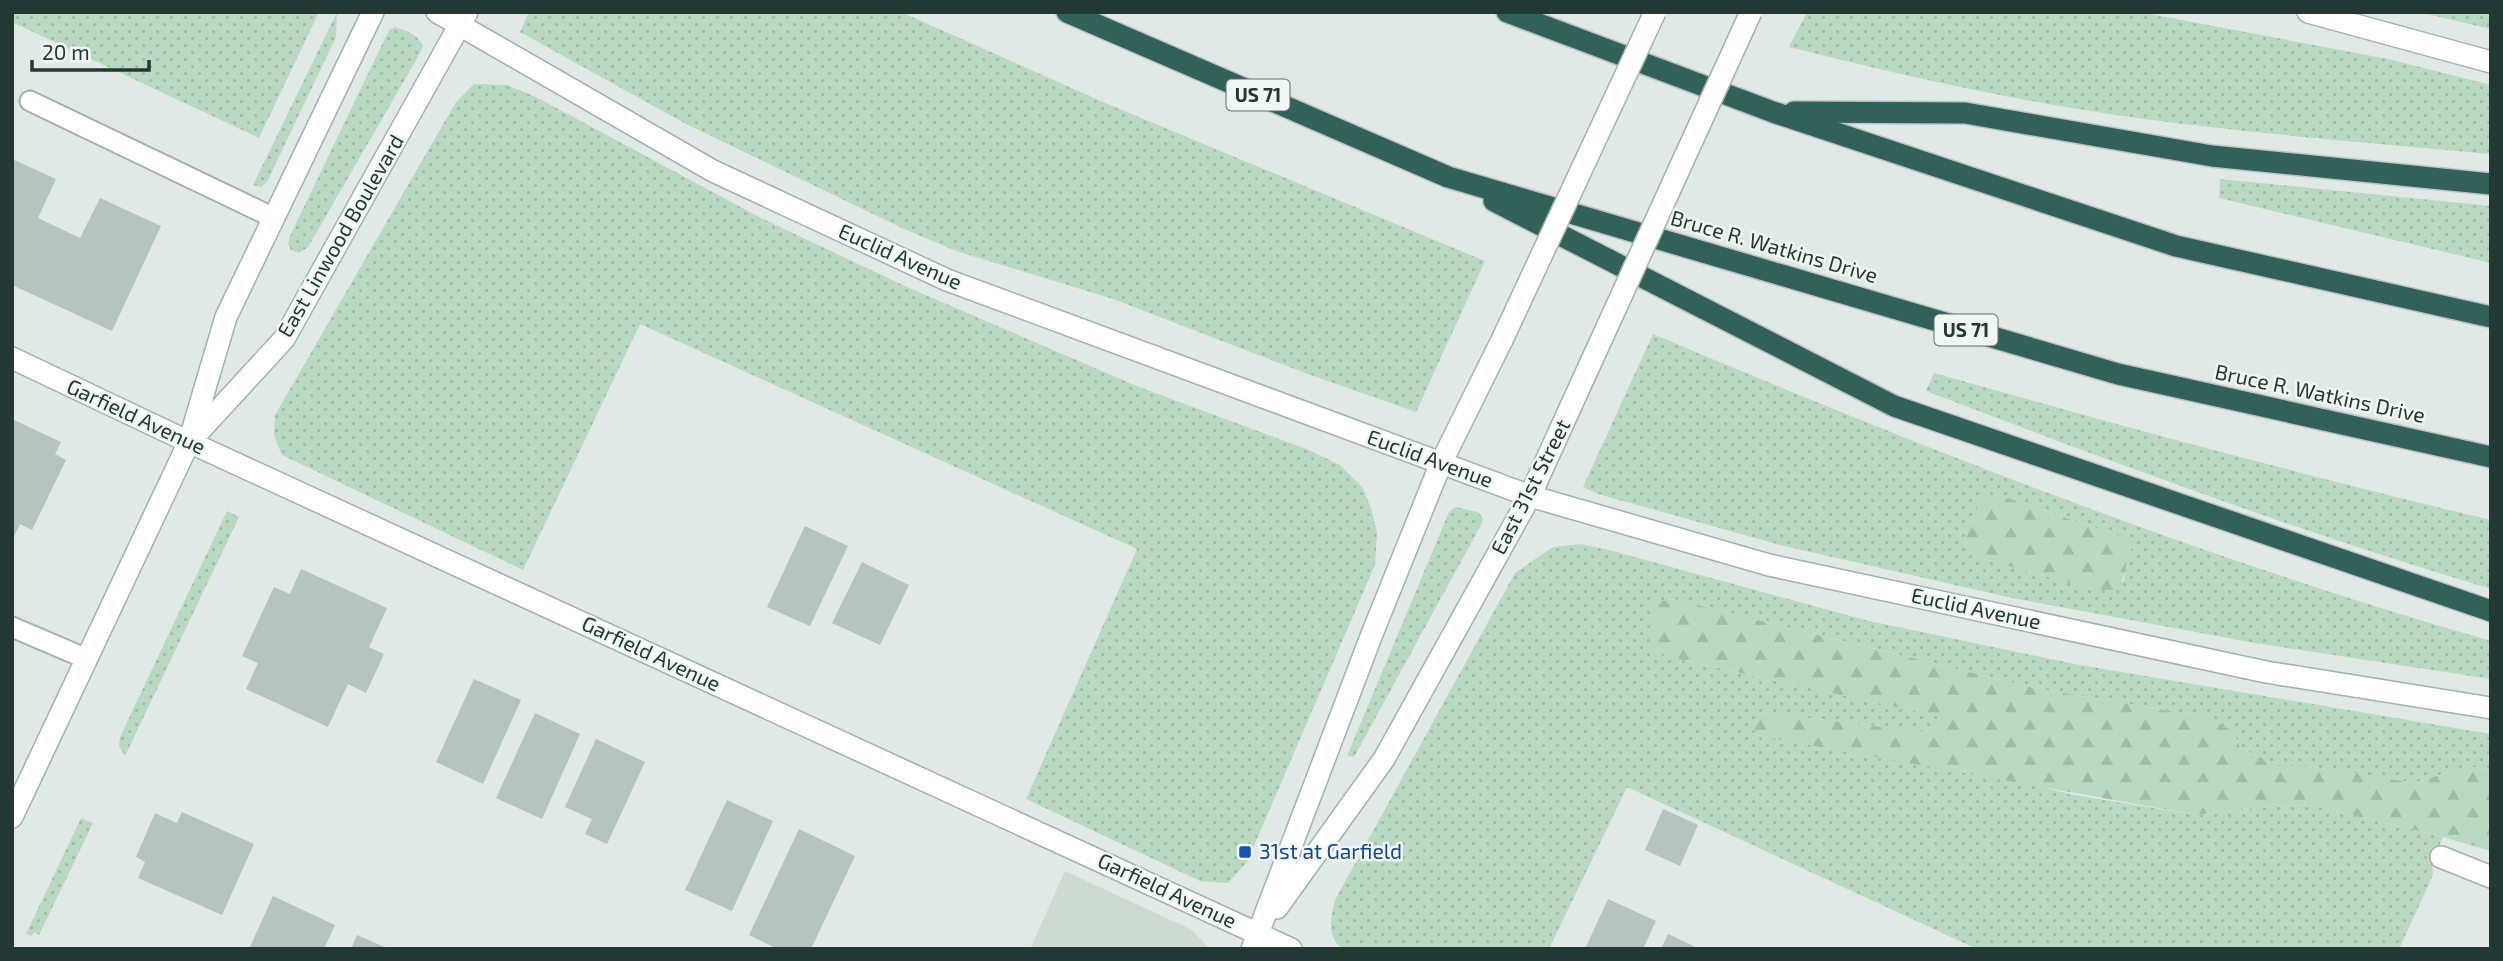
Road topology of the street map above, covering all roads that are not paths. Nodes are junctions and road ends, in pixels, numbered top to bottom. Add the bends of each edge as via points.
1 (373, 12) edge
2 (437, 12) edge
3 (1067, 12) edge
4 (1507, 12) edge
5 (1655, 12) edge
6 (1751, 12) edge
7 (2308, 12) edge
8 (464, 19) edge
9 (2491, 62) edge
10 (30, 101) dead end
11 (1773, 112) junction
12 (1448, 177) junction
13 (2491, 184) edge
14 (274, 218) junction
15 (2491, 317) edge
16 (12, 358) edge
17 (189, 442) junction
18 (2491, 457) edge
19 (1441, 463) junction
20 (1530, 496) junction
21 (2491, 611) edge
22 (12, 627) edge
23 (87, 659) junction
24 (2491, 708) edge
25 (12, 817) edge
26 (2441, 858) dead end
27 (2491, 877) edge
28 (1255, 941) edge
29 (1291, 949) edge

1 - 14 street, East Linwood Boulevard
2 - 8 street, Euclid Avenue
3 - 12 highway, Bruce R. Watkins Drive / US 71
4 - 11 highway
5 - 19 street, bridge
6 - 20 street, East 31st Street, bridge
7 - 9 street
8 - 17 street, East Linwood Boulevard via 284,339
8 - 19 street, Euclid Avenue via 713,171 947,280
10 - 14 lane
11 - 13 highway via 1965,113 2212,156
11 - 15 highway via 2176,246
12 - 18 highway, Bruce R. Watkins Drive / US 71 via 2118,374
12 - 21 highway via 1894,406
14 - 17 street, East Linwood Boulevard via 226,317
16 - 17 street, Garfield Avenue
17 - 23 street, East Linwood Boulevard
17 - 28 street, Garfield Avenue
19 - 20 street, Euclid Avenue
19 - 28 street
20 - 24 street, Euclid Avenue via 1783,568 2266,672
20 - 28 street, East 31st Street via 1384,759
22 - 23 lane
23 - 25 street, East Linwood Boulevard
26 - 27 street
28 - 29 street, Garfield Avenue

